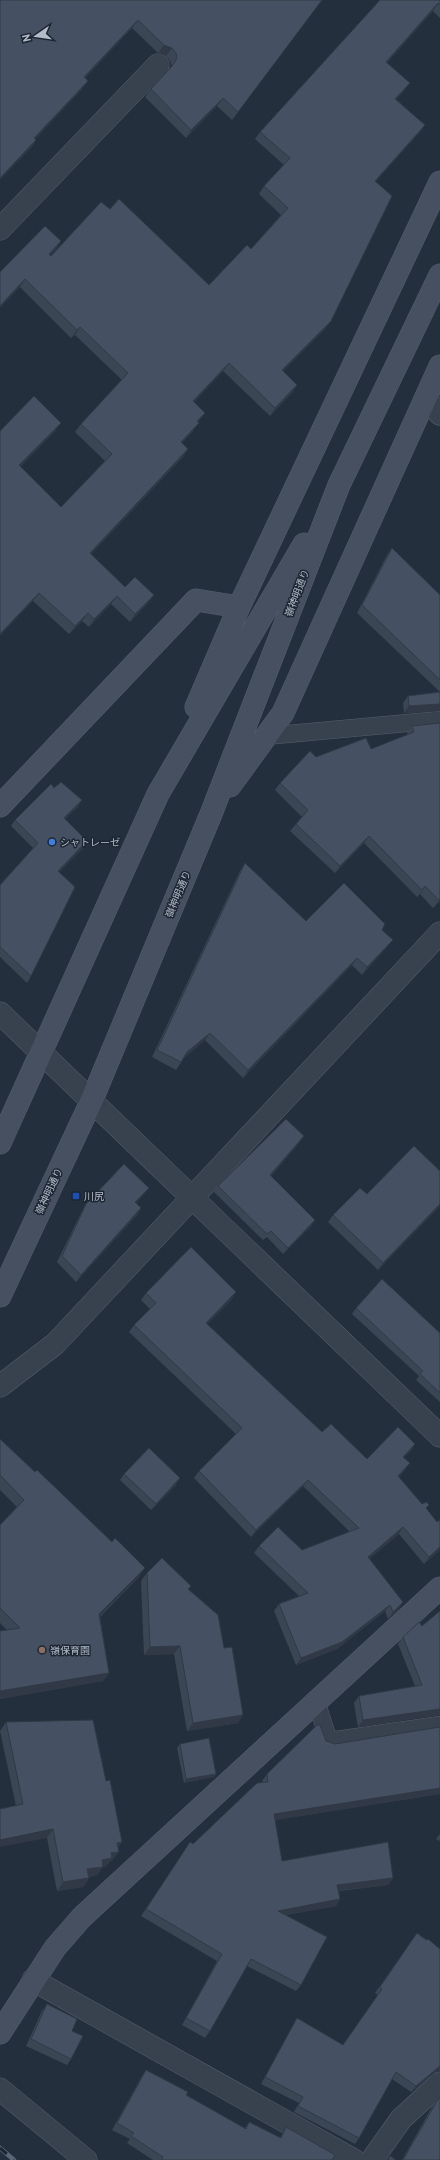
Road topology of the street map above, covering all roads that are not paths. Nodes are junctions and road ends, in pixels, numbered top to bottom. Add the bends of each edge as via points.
1 (158, 65) dead end
2 (440, 182) edge
3 (0, 229) edge
4 (440, 275) edge
5 (440, 366) edge
6 (432, 407) edge
7 (339, 485) junction
8 (239, 607) junction
9 (440, 720) edge
10 (266, 736) junction
11 (158, 794) junction
12 (0, 806) edge
13 (211, 814) junction
14 (440, 934) edge
15 (0, 1013) edge
16 (41, 1052) junction
17 (90, 1102) junction
18 (0, 1143) edge
19 (190, 1198) junction
20 (0, 1296) edge
21 (0, 1386) edge
22 (440, 1436) edge
23 (440, 1588) edge
24 (316, 1701) junction
25 (440, 1725) edge
26 (33, 1980) junction
27 (0, 2033) edge
28 (440, 2083) edge
29 (0, 2089) edge
30 (86, 2160) edge
31 (354, 2160) edge
32 (372, 2160) edge

1 - 3 street
2 - 8 main road
4 - 7 main road, 嶺神明通り
5 - 6 main road
6 - 10 main road via 283,713
7 - 11 main road, 嶺神明通り
7 - 13 main road, 嶺神明通り
8 - 11 main road
8 - 12 main road via 196,600
9 - 10 lane
10 - 13 main road
11 - 16 main road, 嶺神明通り
13 - 17 main road, 嶺神明通り
14 - 19 street
15 - 16 street
16 - 17 street
16 - 18 main road, 嶺神明通り
17 - 19 street
17 - 20 main road, 嶺神明通り
19 - 21 street via 55,1344
19 - 22 street
23 - 24 main road
24 - 25 lane via 329,1741
24 - 26 main road via 82,1917 55,1948
26 - 27 main road
26 - 31 street
28 - 32 street via 401,2119
29 - 30 street

